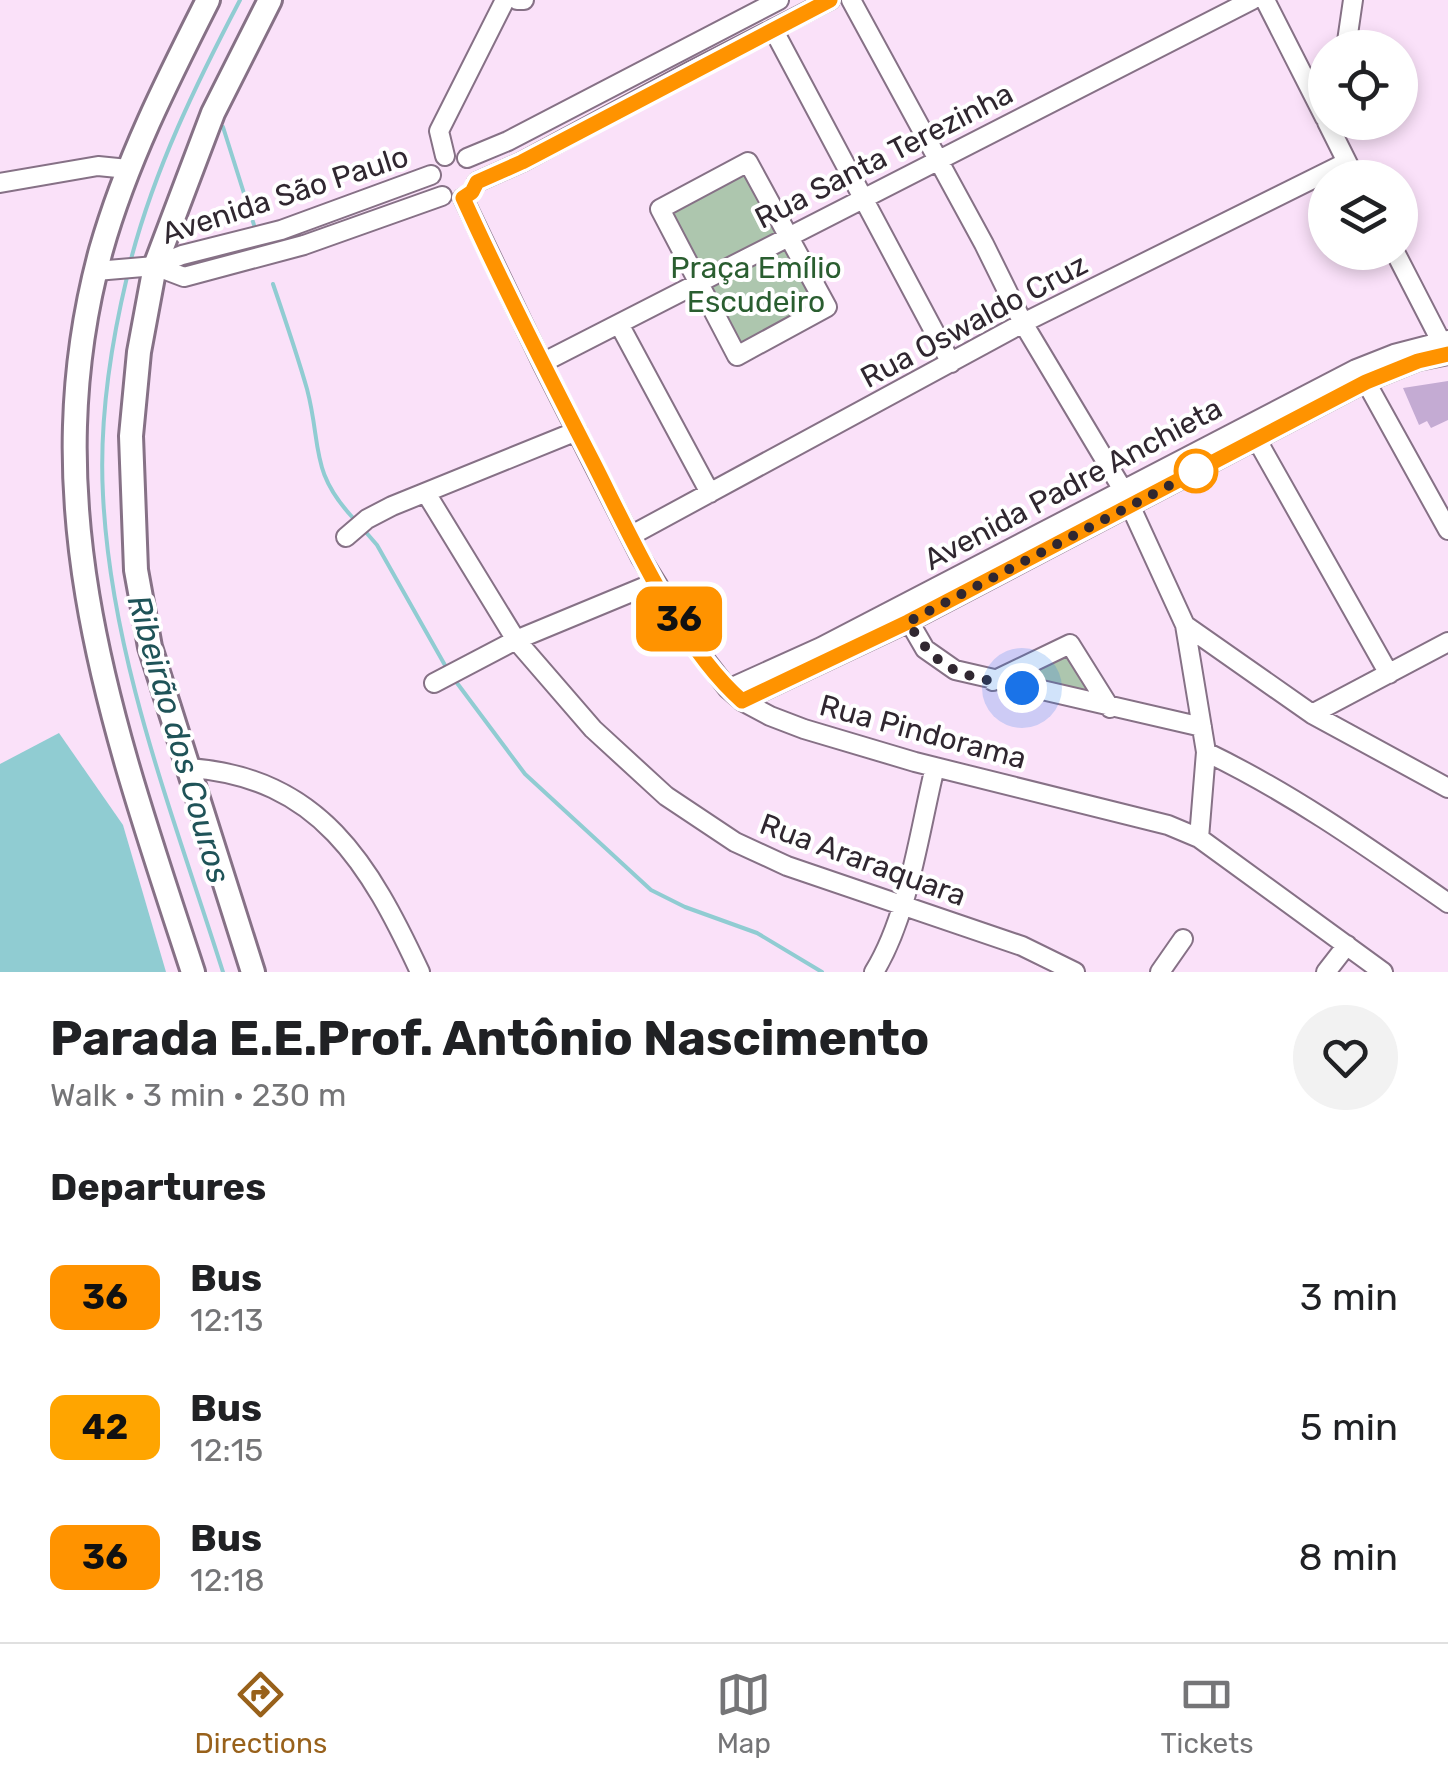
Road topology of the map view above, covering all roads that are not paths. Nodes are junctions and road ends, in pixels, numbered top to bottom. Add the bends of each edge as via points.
1 (208, 0) edge
2 (270, 0) edge
3 (505, 0) edge
4 (780, 0) edge
5 (830, 0) edge
6 (851, 0) edge
7 (1252, 0) edge
8 (1265, 0) edge
9 (1353, 0) edge
10 (773, 29) junction
11 (1349, 30) edge
12 (650, 66) junction
13 (1308, 85) edge
14 (661, 86) junction
15 (1336, 140) edge
16 (1338, 140) edge
17 (1338, 143) junction
18 (445, 156) junction
19 (467, 158) junction
20 (937, 159) junction
21 (1346, 160) edge
22 (128, 169) junction
23 (432, 175) junction
24 (477, 182) junction
25 (0, 183) edge
26 (1308, 190) edge
27 (442, 196) junction
28 (463, 198) junction
29 (861, 198) junction
30 (789, 236) junction
31 (150, 267) junction
32 (1405, 270) edge
33 (106, 271) junction
34 (696, 283) junction
35 (619, 324) junction
36 (1023, 324) junction
37 (1446, 345) edge
38 (951, 363) junction
39 (542, 364) junction
40 (1366, 382) junction
41 (577, 432) junction
42 (1257, 440) junction
43 (426, 493) junction
44 (710, 493) junction
45 (1127, 498) junction
46 (355, 529) dead end
47 (1448, 530) edge
48 (630, 536) junction
49 (656, 582) junction
50 (904, 614) junction
51 (1185, 625) junction
52 (516, 640) junction
53 (1448, 642) edge
54 (1389, 674) junction
55 (437, 681) dead end
56 (993, 681) junction
57 (735, 695) junction
58 (1110, 708) junction
59 (1312, 714) junction
60 (1202, 727) junction
61 (1206, 752) junction
62 (935, 767) junction
63 (189, 768) junction
64 (238, 776) junction
65 (1448, 788) edge
66 (199, 800) junction
67 (1199, 838) junction
68 (1448, 902) edge
69 (902, 904) junction
70 (1183, 938) dead end
71 (1347, 945) junction
72 (194, 972) edge
73 (254, 972) edge
74 (420, 972) edge
75 (874, 972) edge
76 (1075, 972) edge
77 (1160, 972) edge
78 (1326, 972) edge
79 (1383, 972) edge

1 - 22 main road
2 - 31 main road via 213,113
3 - 18 street via 438,132
4 - 12 street
5 - 10 street
6 - 20 street
7 - 20 street, Rua Santa Terezinha
8 - 13 street
9 - 11 street
10 - 14 street
10 - 29 street
12 - 14 street
12 - 19 street
14 - 24 street
15 - 17 street
16 - 17 street
17 - 21 street
18 - 19 street
18 - 23 street
19 - 24 street
20 - 29 street, Rua Santa Terezinha
20 - 36 street
22 - 25 street via 98,166
22 - 33 main road
23 - 27 street
23 - 31 street, Avenida São Paulo via 281,230
24 - 28 street
26 - 36 street, Rua Oswaldo Cruz
27 - 28 street
27 - 31 street, Avenida São Paulo via 304,245 184,277
28 - 39 street
29 - 30 street, Rua Santa Terezinha
29 - 38 street
30 - 34 street, Rua Santa Terezinha
30 - 34 street via 826,308 738,356
30 - 34 street via 746,162 660,209
31 - 33 street, Avenida São Paulo
31 - 63 main road via 134,393 133,537 150,647
32 - 37 street
33 - 72 main road via 85,327 77,406 85,597 115,728
34 - 35 street, Rua Santa Terezinha
35 - 39 street, Rua Santa Terezinha
35 - 44 street
36 - 38 street, Rua Oswaldo Cruz
36 - 45 street
37 - 40 street, Avenida Padre Anchieta
37 - 45 street, Avenida Padre Anchieta via 1356,368
38 - 44 street, Rua Oswaldo Cruz
39 - 41 street
40 - 42 street, Avenida Padre Anchieta
40 - 47 street
41 - 43 street
41 - 48 street
42 - 45 street, Avenida Padre Anchieta
42 - 54 street
43 - 46 street
43 - 52 street, Rua Araraquara
44 - 48 street, Rua Oswaldo Cruz
45 - 50 street, Avenida Padre Anchieta
45 - 51 street
48 - 49 street
49 - 52 street
49 - 57 street
50 - 56 street via 938,661
50 - 57 street, Avenida Padre Anchieta
51 - 59 street
51 - 60 street
52 - 55 street
52 - 69 street, Rua Araraquara via 593,729 666,796 735,842 787,866
53 - 54 street
54 - 59 street
56 - 58 street
56 - 58 street via 1070,644
57 - 62 street, Rua Pindorama via 804,729
58 - 60 street
59 - 65 street
60 - 61 street
61 - 67 street
61 - 68 street via 1325,816
62 - 67 street, Rua Pindorama via 1133,814
62 - 69 street
63 - 64 street
63 - 66 main road
64 - 66 street
64 - 74 street via 286,795 346,844 379,888
66 - 73 main road
67 - 71 street, Rua Pindorama
69 - 75 street
69 - 76 street, Rua Araraquara
70 - 77 street
71 - 78 street
71 - 79 street, Rua Pindorama

